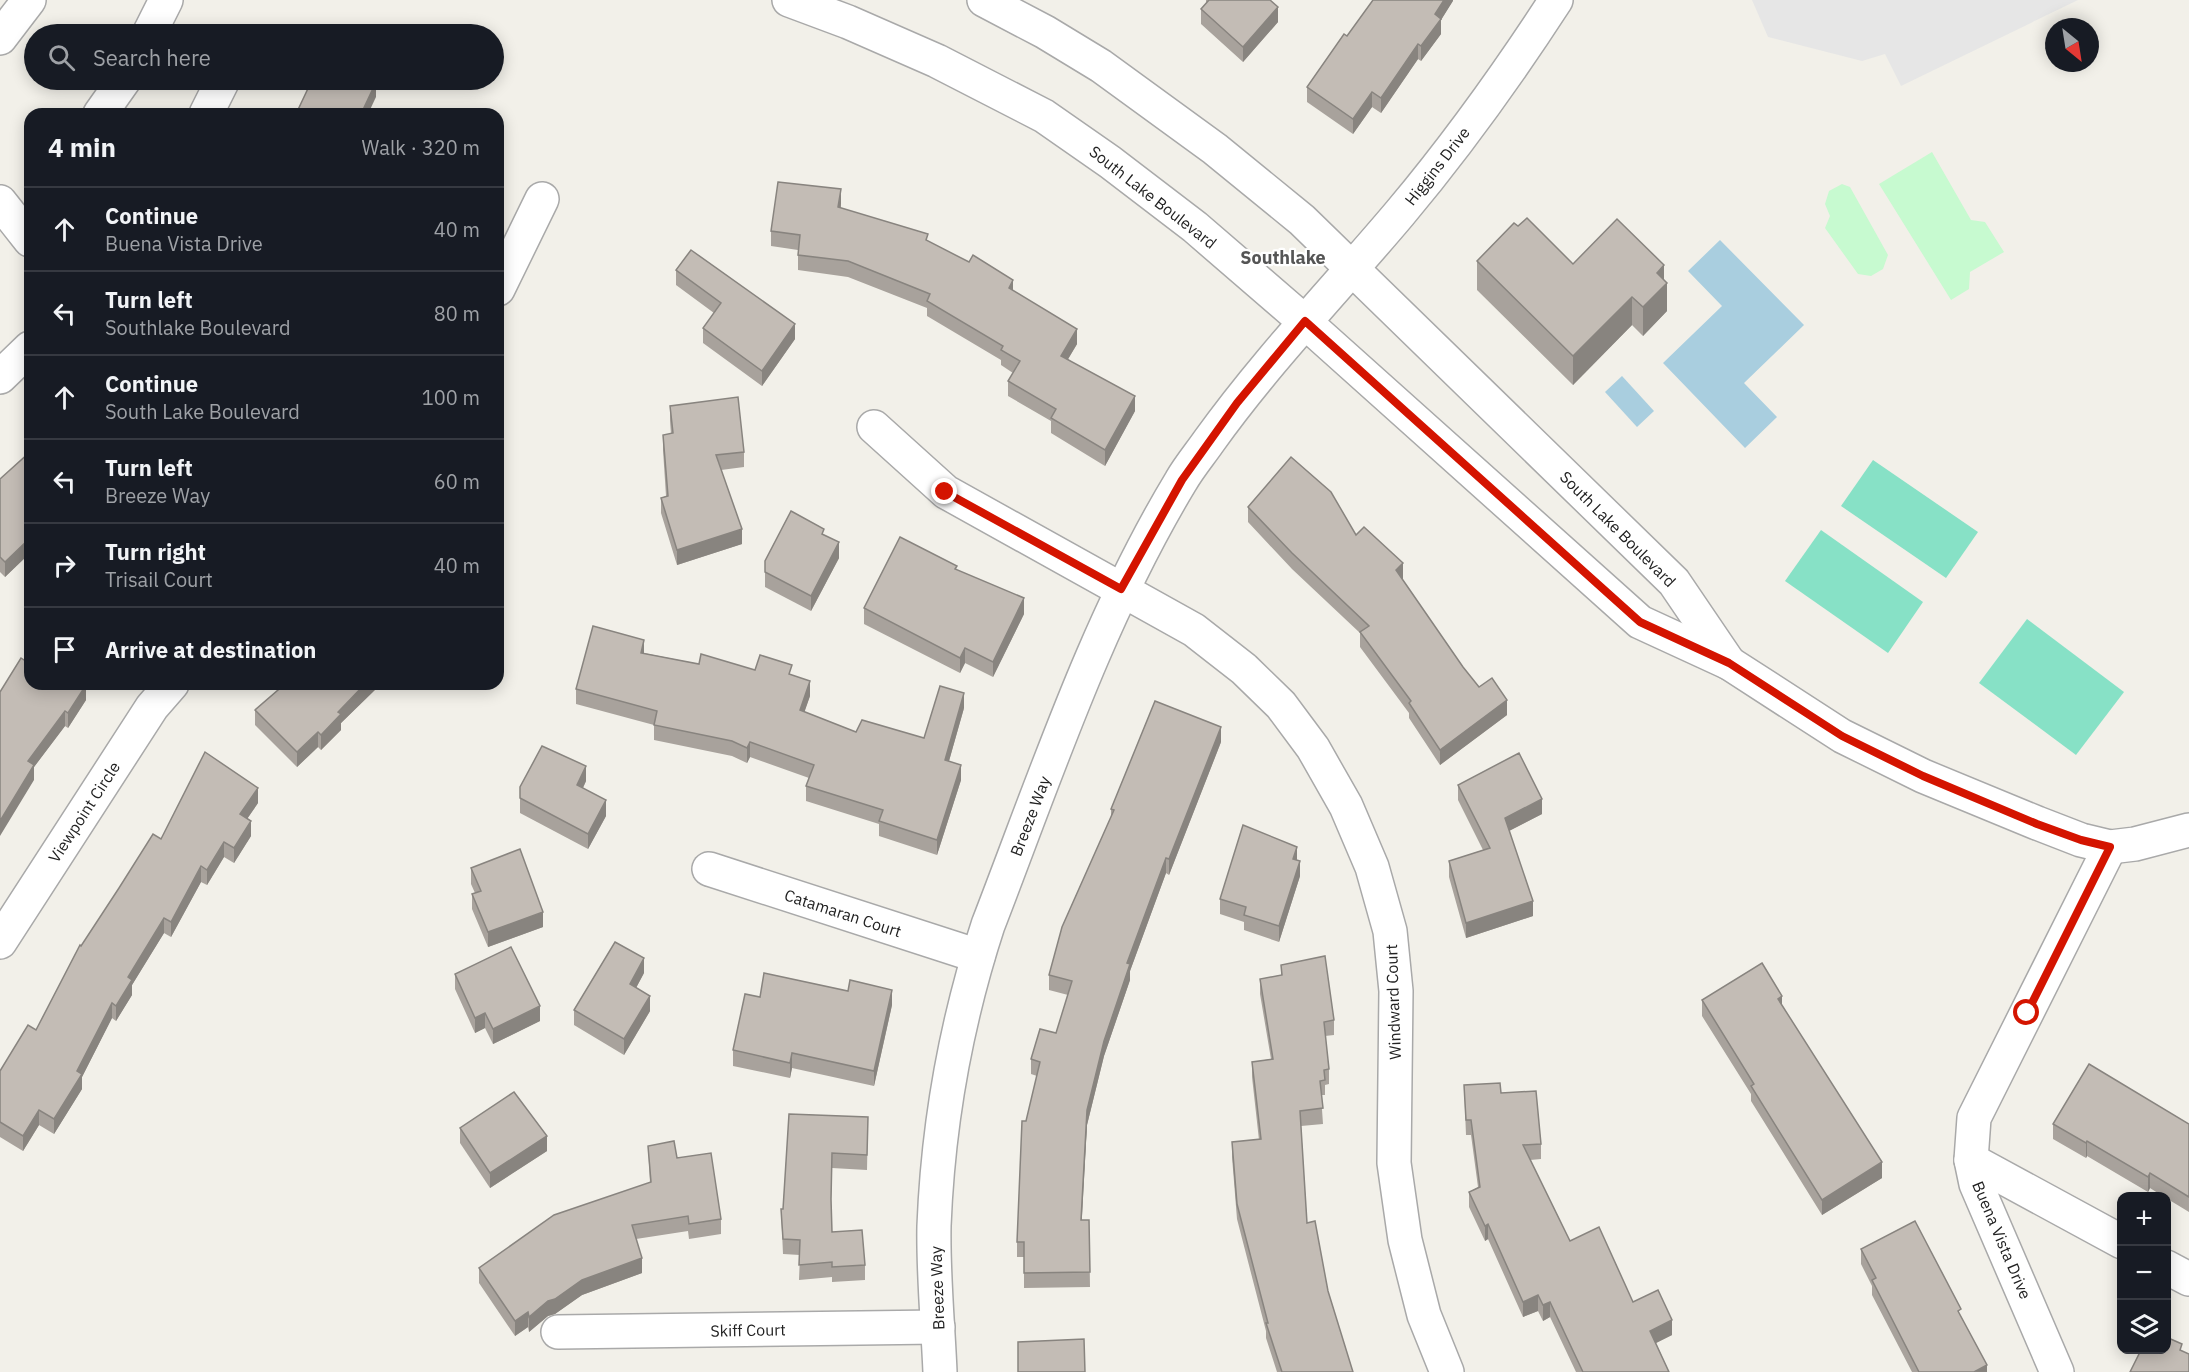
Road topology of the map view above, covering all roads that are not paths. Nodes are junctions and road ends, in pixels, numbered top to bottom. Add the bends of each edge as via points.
1 (28, 0) edge
2 (166, 0) edge
3 (789, 0) edge
4 (984, 0) edge
5 (1556, 0) edge
6 (153, 24) edge
7 (0, 38) edge
8 (117, 90) edge
9 (218, 90) edge
10 (104, 108) edge
11 (209, 108) edge
12 (542, 200) dead end
13 (1351, 269) junction
14 (504, 277) edge
15 (1305, 321) junction
16 (24, 354) edge
17 (0, 377) edge
18 (874, 427) dead end
19 (1121, 589) junction
20 (1729, 663) junction
21 (167, 690) edge
22 (2189, 830) edge
23 (2110, 847) junction
24 (709, 869) dead end
25 (0, 942) edge
26 (978, 956) junction
27 (1971, 1160) junction
28 (2117, 1240) edge
29 (2171, 1270) edge
30 (2189, 1279) edge
31 (938, 1328) junction
32 (558, 1332) dead end
33 (940, 1372) edge
34 (1448, 1372) edge
35 (2057, 1372) edge

1 - 7 street
2 - 6 street
3 - 15 street, South Lake Boulevard via 937,61 1044,116 1195,226
4 - 13 street, South Lake Boulevard via 1045,32 1139,93 1302,220
5 - 13 street, Higgins Drive via 1452,148
8 - 10 street
9 - 11 street
12 - 14 street
13 - 15 street, Higgins Drive
13 - 20 street, South Lake Boulevard via 1674,582
15 - 19 street, Breeze Way via 1237,403 1182,480
15 - 20 street, South Lake Boulevard via 1640,622
16 - 17 street
18 - 19 street, Windward Court via 945,492
19 - 26 street, Breeze Way via 1080,684
19 - 34 street, Windward Court via 1194,630 1244,669 1281,705 1313,748 1346,806 1372,867 1390,931 1396,991 1394,1163 1405,1240 1424,1315
20 - 23 street via 1842,736 1923,776 2037,824
21 - 25 street, Viewpoint Circle
22 - 23 street
23 - 27 street, Buena Vista Drive via 1974,1118
24 - 26 street, Catamaran Court
26 - 31 street, Breeze Way via 954,1048 940,1137 934,1228
27 - 28 street
27 - 35 street, Buena Vista Drive via 1976,1184
29 - 30 street
31 - 32 street, Skiff Court
31 - 33 street, Breeze Way

